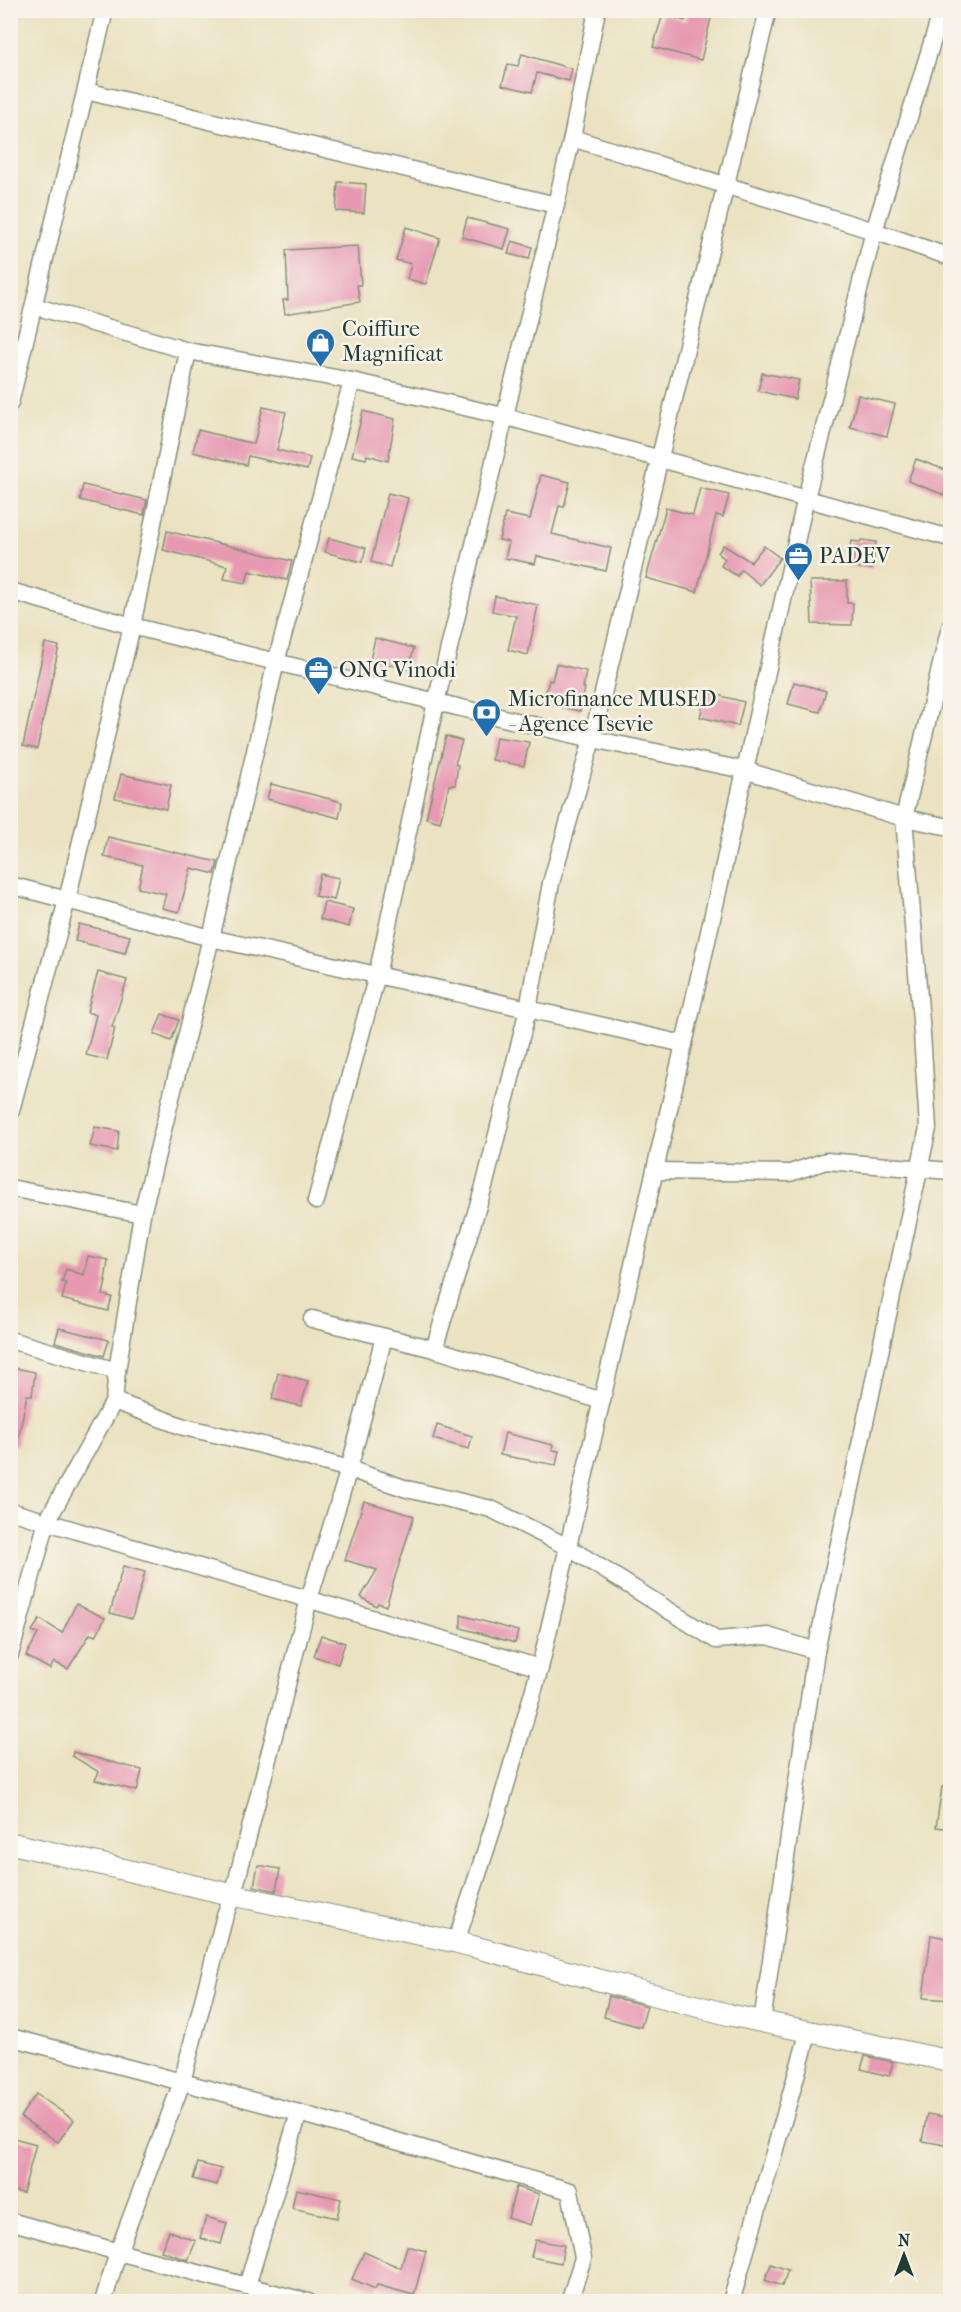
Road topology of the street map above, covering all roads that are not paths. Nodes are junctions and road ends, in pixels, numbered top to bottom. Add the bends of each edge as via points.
1 (105, 10) edge
2 (597, 10) edge
3 (768, 10) edge
4 (942, 10) edge
5 (86, 91) junction
6 (572, 138) junction
7 (725, 186) junction
8 (556, 205) junction
9 (874, 231) junction
10 (951, 257) edge
11 (34, 306) junction
12 (188, 351) junction
13 (352, 381) junction
14 (10, 403) edge
15 (503, 416) junction
16 (659, 459) junction
17 (806, 499) junction
18 (951, 538) edge
19 (10, 591) edge
20 (132, 626) junction
21 (951, 627) edge
22 (276, 662) junction
23 (436, 702) junction
24 (592, 739) junction
25 (744, 770) junction
26 (904, 819) junction
27 (951, 826) edge
28 (10, 885) edge
29 (67, 900) junction
30 (211, 938) junction
31 (377, 975) junction
32 (528, 1009) junction
33 (684, 1044) junction
34 (10, 1114) edge
35 (919, 1169) junction
36 (655, 1171) junction
37 (951, 1171) edge
38 (10, 1188) edge
39 (316, 1201) dead end
40 (142, 1214) junction
41 (312, 1319) dead end
42 (384, 1337) junction
43 (10, 1340) edge
44 (434, 1349) junction
45 (117, 1371) junction
46 (114, 1401) junction
47 (602, 1401) junction
48 (349, 1469) junction
49 (10, 1511) edge
50 (47, 1521) junction
51 (568, 1547) junction
52 (309, 1599) junction
53 (816, 1651) junction
54 (10, 1655) edge
55 (540, 1668) junction
56 (13, 1849) edge
57 (233, 1895) junction
58 (456, 1942) junction
59 (762, 2022) junction
60 (809, 2031) junction
61 (10, 2037) edge
62 (951, 2061) edge
63 (182, 2082) junction
64 (299, 2113) junction
65 (10, 2221) edge
66 (118, 2252) junction
67 (247, 2286) junction
68 (103, 2301) edge
69 (308, 2301) edge
70 (569, 2301) edge
71 (731, 2301) edge

1 - 5 street
2 - 6 street
3 - 7 street
4 - 9 street
5 - 8 street
5 - 11 street
6 - 7 street
6 - 8 street
7 - 9 street
7 - 16 street
8 - 15 street
9 - 10 street
9 - 17 street
11 - 12 street
11 - 14 street
12 - 13 street
12 - 20 street
13 - 15 street
13 - 22 street
15 - 16 street
15 - 23 street
16 - 17 street
16 - 24 street
17 - 18 street
17 - 25 street
19 - 20 street
20 - 22 street
20 - 29 street
21 - 26 street
22 - 23 street
22 - 30 street
23 - 24 street
23 - 31 street
24 - 25 street
24 - 32 street via 551,883
25 - 26 street
25 - 33 street
26 - 27 street
26 - 35 street via 928,1128
28 - 29 street
29 - 30 street
29 - 34 street
30 - 31 street
30 - 40 street
31 - 32 street
31 - 39 street
32 - 33 street
32 - 44 street via 485,1183
33 - 36 street
35 - 36 street via 826,1161 790,1173
35 - 37 street
35 - 53 street
36 - 47 street
38 - 40 street
40 - 45 street
41 - 42 street
42 - 44 street
42 - 48 street
43 - 45 street
44 - 47 street
45 - 46 street
46 - 48 street via 184,1427
46 - 50 street
47 - 51 street
48 - 51 street via 406,1489 491,1509
48 - 52 street
49 - 50 street
50 - 52 street
50 - 54 street
51 - 53 street via 716,1640 768,1636
51 - 55 street
52 - 55 street
52 - 57 street
53 - 59 street
55 - 58 street
56 - 57 street
57 - 58 street
57 - 63 street
58 - 59 street
59 - 60 street
60 - 62 street
60 - 71 street
61 - 63 street
63 - 64 street
63 - 66 street
64 - 67 street
64 - 70 street via 570,2191 583,2258
65 - 66 street
66 - 67 street
66 - 68 street
67 - 69 street

